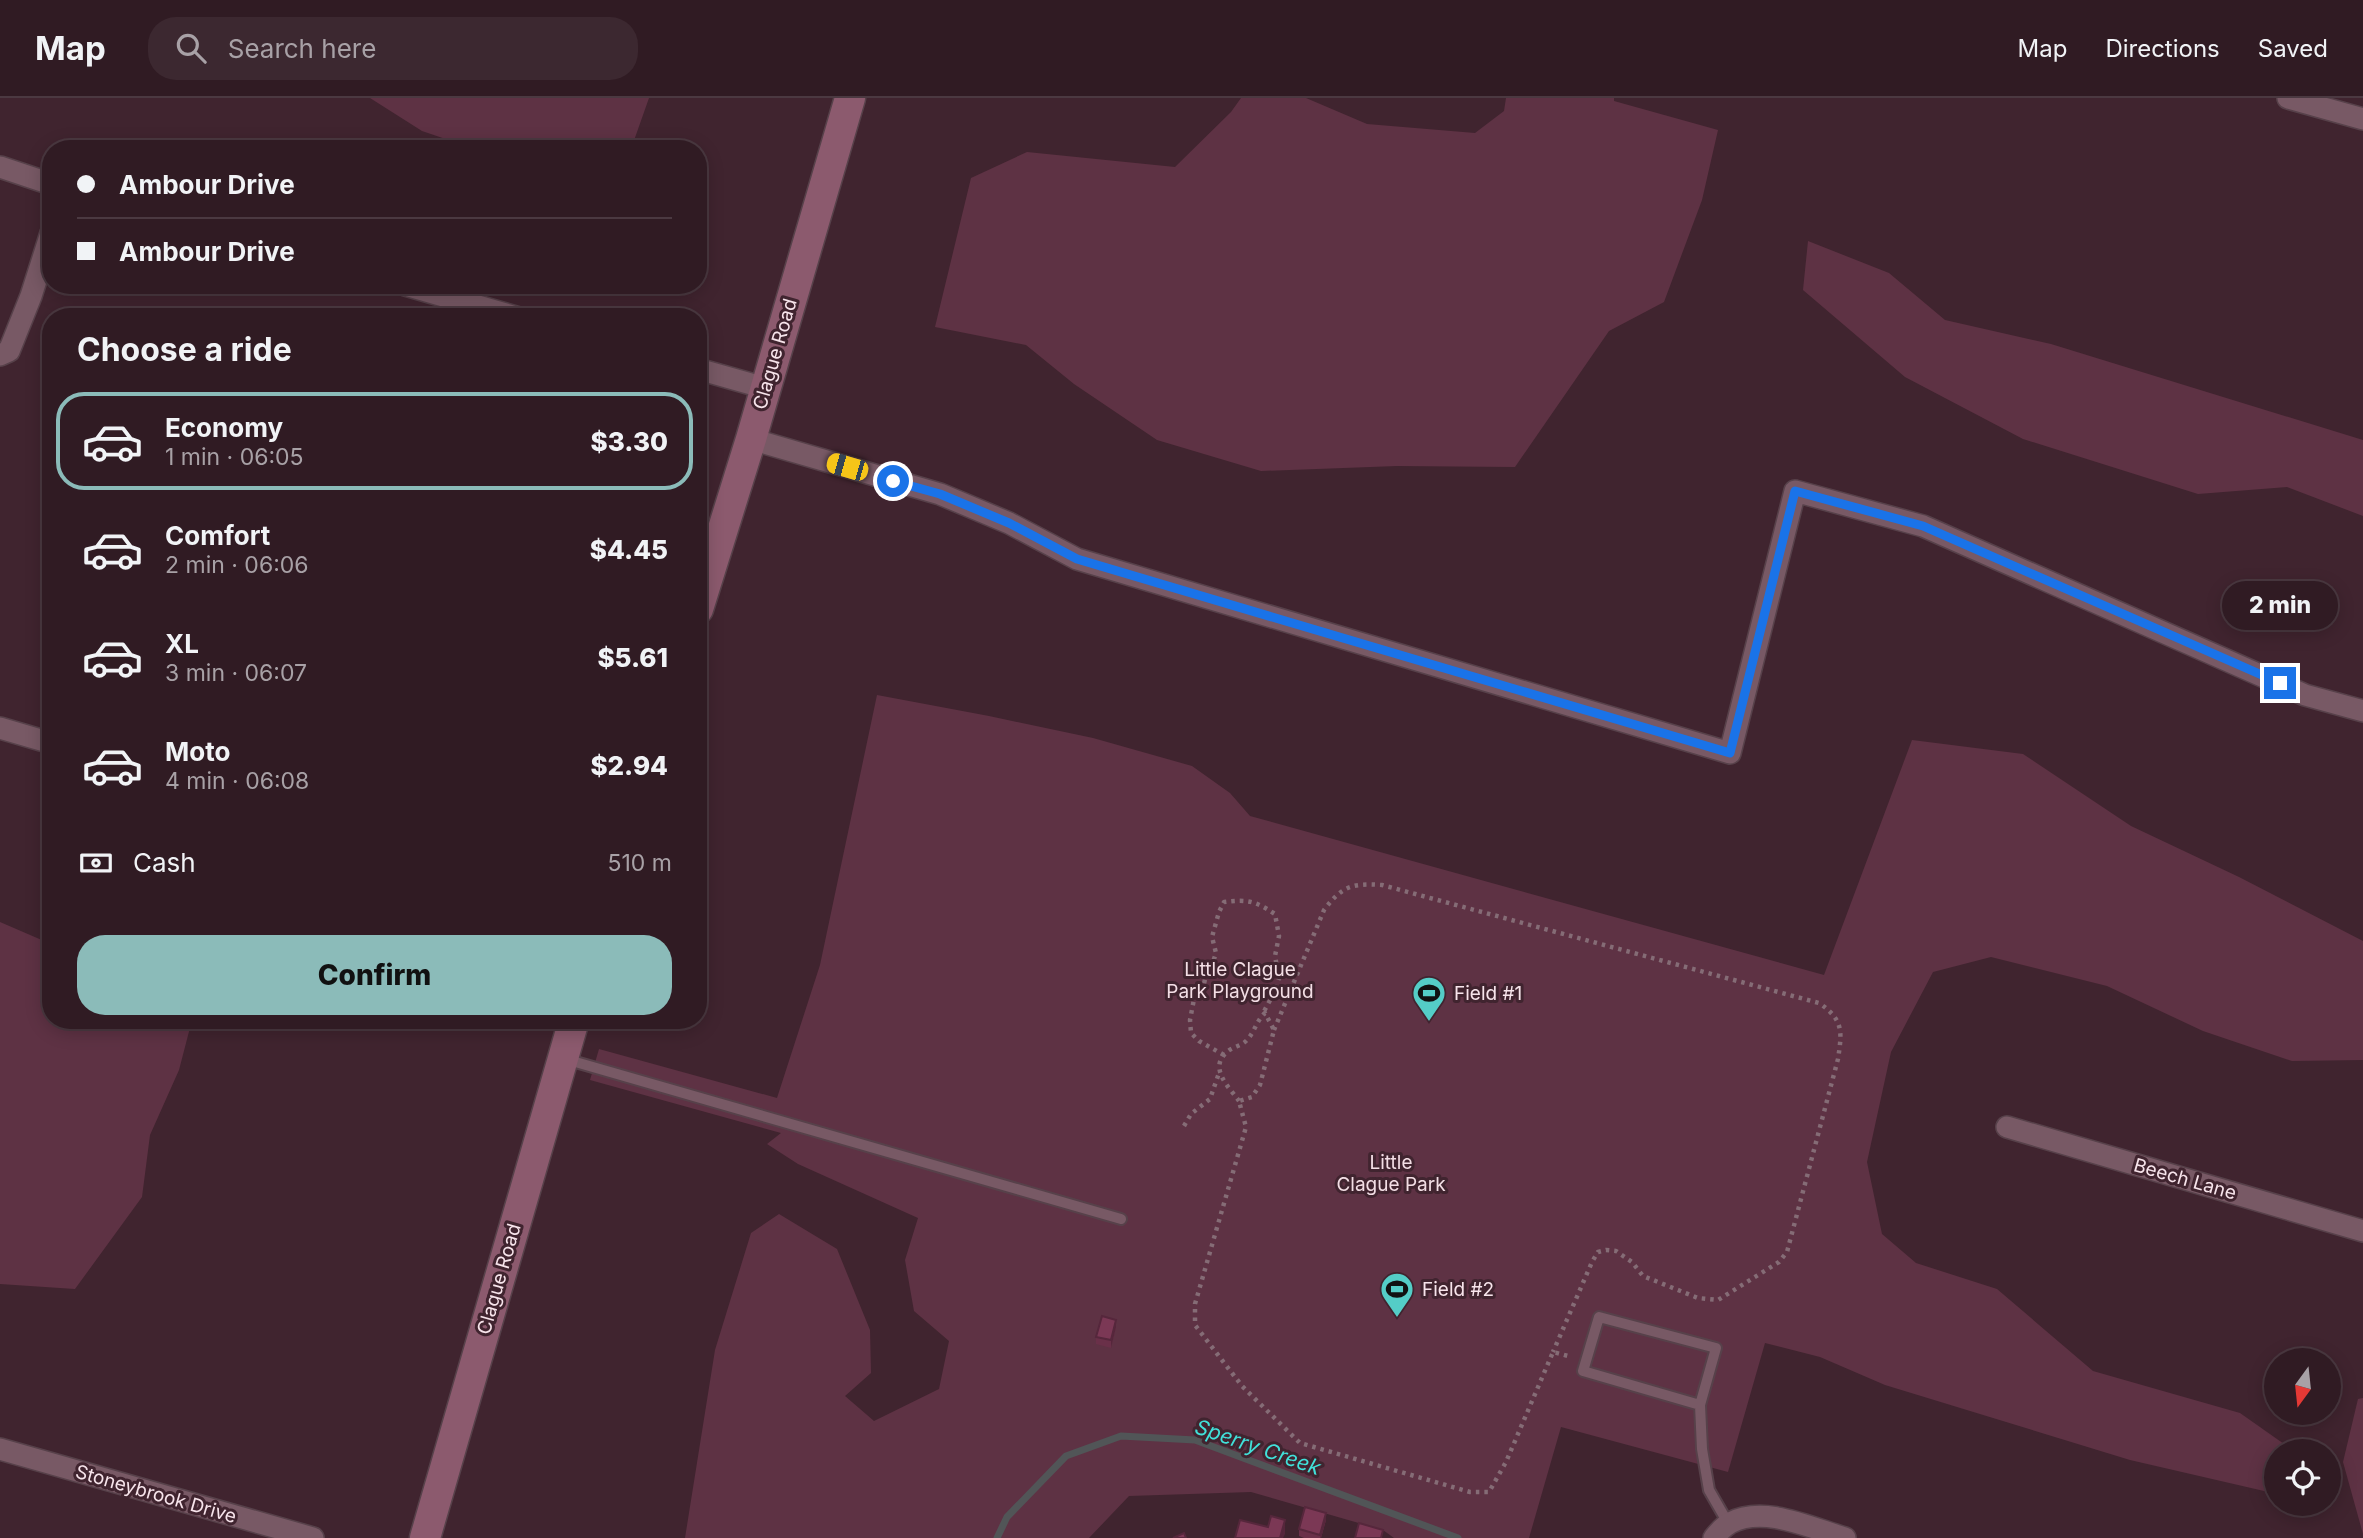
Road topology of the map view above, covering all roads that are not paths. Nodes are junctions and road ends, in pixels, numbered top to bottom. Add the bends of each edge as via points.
1 (850, 98) edge
2 (2288, 98) edge
3 (2363, 119) edge
4 (0, 167) edge
5 (42, 181) edge
6 (42, 261) edge
7 (436, 294) edge
8 (485, 308) edge
9 (0, 355) edge
10 (707, 372) edge
11 (765, 388) junction
12 (751, 439) junction
13 (707, 577) edge
14 (2363, 711) edge
15 (0, 728) edge
16 (42, 740) edge
17 (571, 1029) edge
18 (562, 1058) junction
19 (2007, 1127) dead end
20 (1121, 1219) dead end
21 (2363, 1231) edge
22 (1700, 1405) junction
23 (0, 1449) edge
24 (1721, 1531) edge
25 (313, 1538) edge
26 (425, 1538) edge
27 (1845, 1538) edge

1 - 11 main road, Clague Road
2 - 3 street
4 - 5 street
6 - 9 street via 9,351
7 - 8 street
10 - 11 street
11 - 12 main road, Clague Road
12 - 13 main road, Clague Road
12 - 14 street via 940,494 1077,559 1730,753 1795,491 1923,526 2305,695
15 - 16 street
17 - 18 main road, Clague Road
18 - 20 lane
18 - 26 main road, Clague Road
19 - 21 street, Beech Lane
22 - 22 lane via 1583,1371 1599,1317 1716,1348
22 - 24 lane via 1702,1449
23 - 25 street, Stoneybrook Drive
24 - 27 street via 1742,1518 1763,1517

